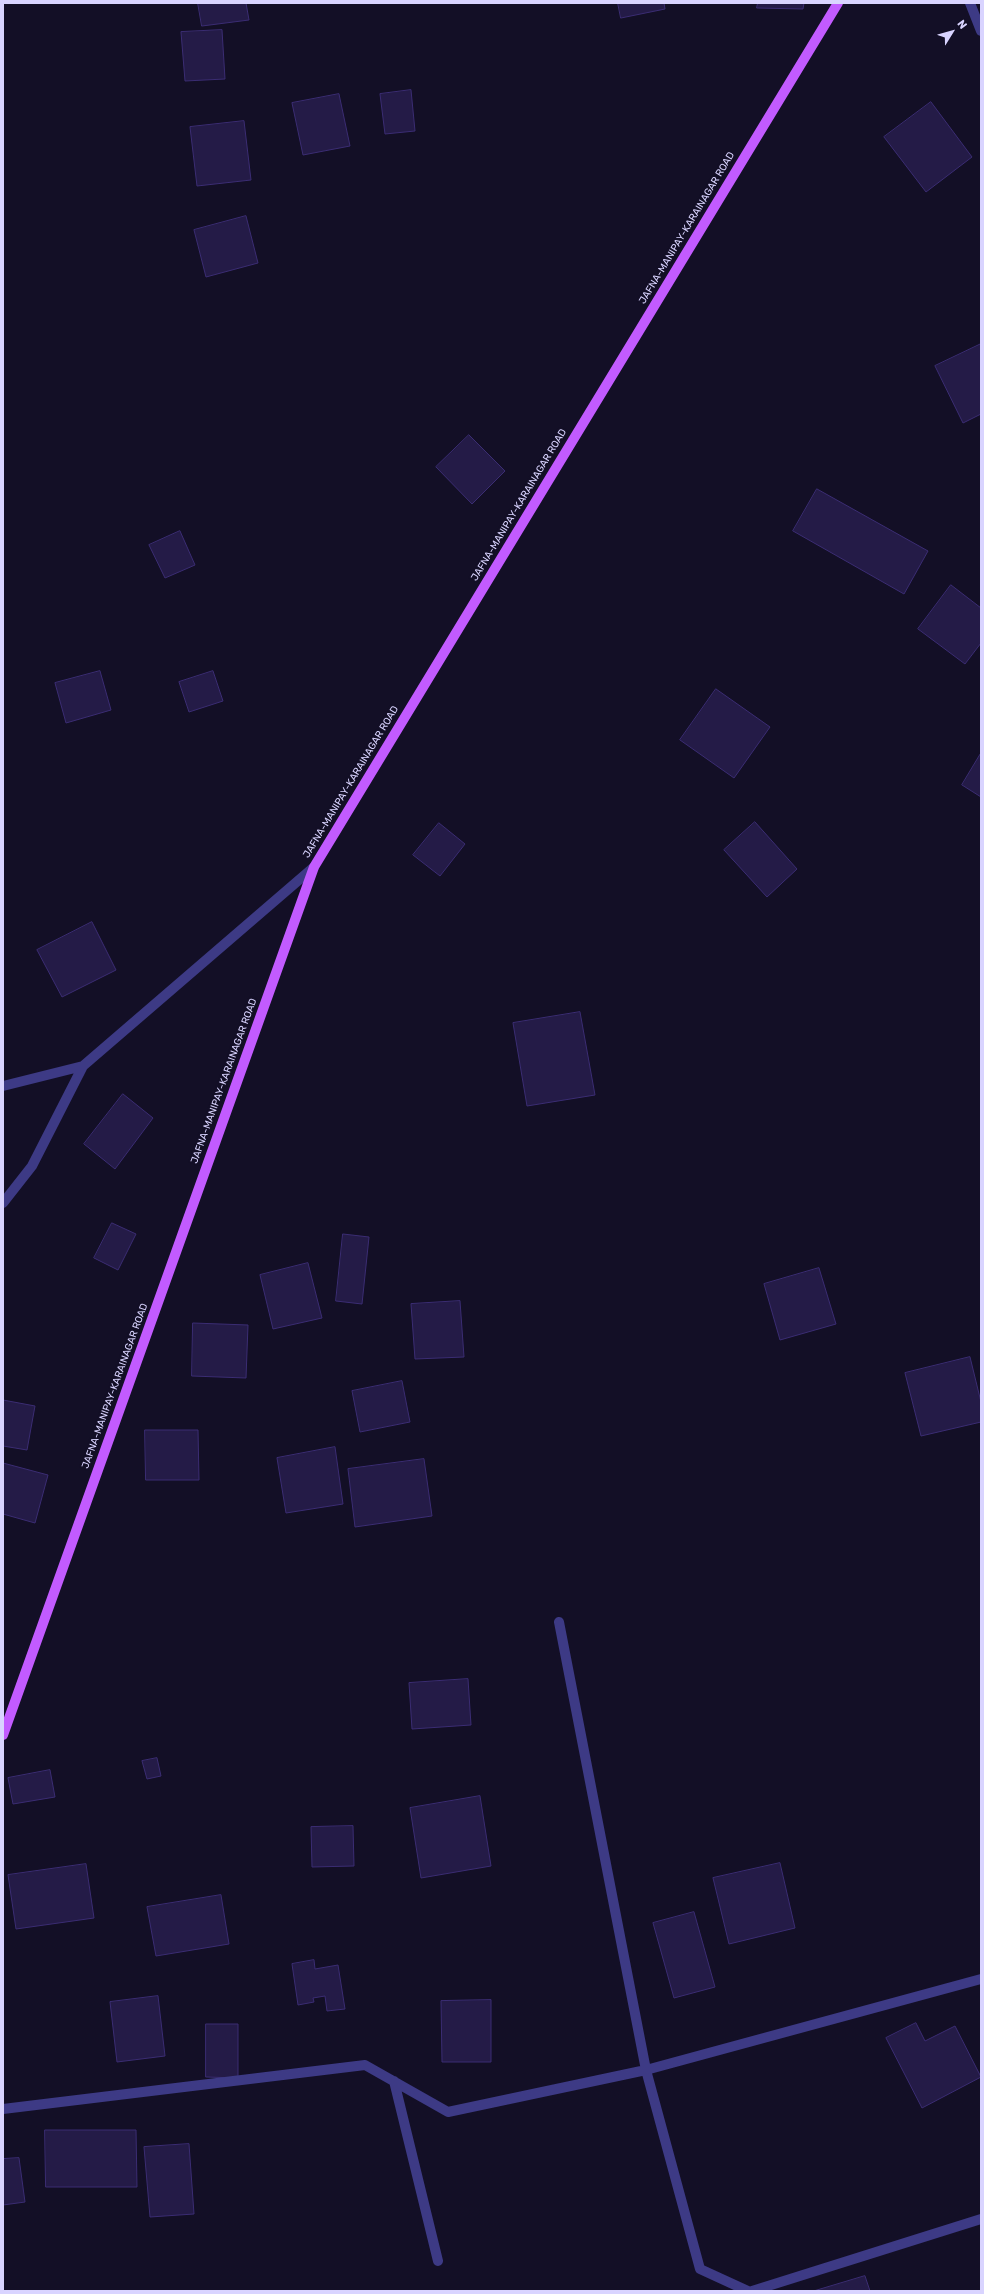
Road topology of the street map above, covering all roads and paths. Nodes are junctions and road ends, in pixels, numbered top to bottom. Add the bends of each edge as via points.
1 (838, 3) edge
2 (970, 3) edge
3 (981, 31) edge
4 (314, 867) junction
5 (83, 1066) junction
6 (3, 1086) edge
7 (3, 1203) edge
8 (559, 1622) dead end
9 (3, 1735) edge
10 (981, 1979) edge
11 (646, 2070) junction
12 (394, 2081) junction
13 (3, 2109) edge
14 (981, 2219) edge
15 (438, 2261) dead end
16 (748, 2291) edge
17 (752, 2291) edge

1 - 4 main road, JAFNA-MANIPAY-KARAINAGAR ROAD
2 - 3 street
4 - 5 street
4 - 9 main road, JAFNA-MANIPAY-KARAINAGAR ROAD
5 - 6 street
5 - 7 street via 32,1166
8 - 11 street
10 - 11 street
11 - 12 street via 448,2112
11 - 16 street via 700,2269
12 - 13 street via 366,2066
12 - 15 street
14 - 17 street

